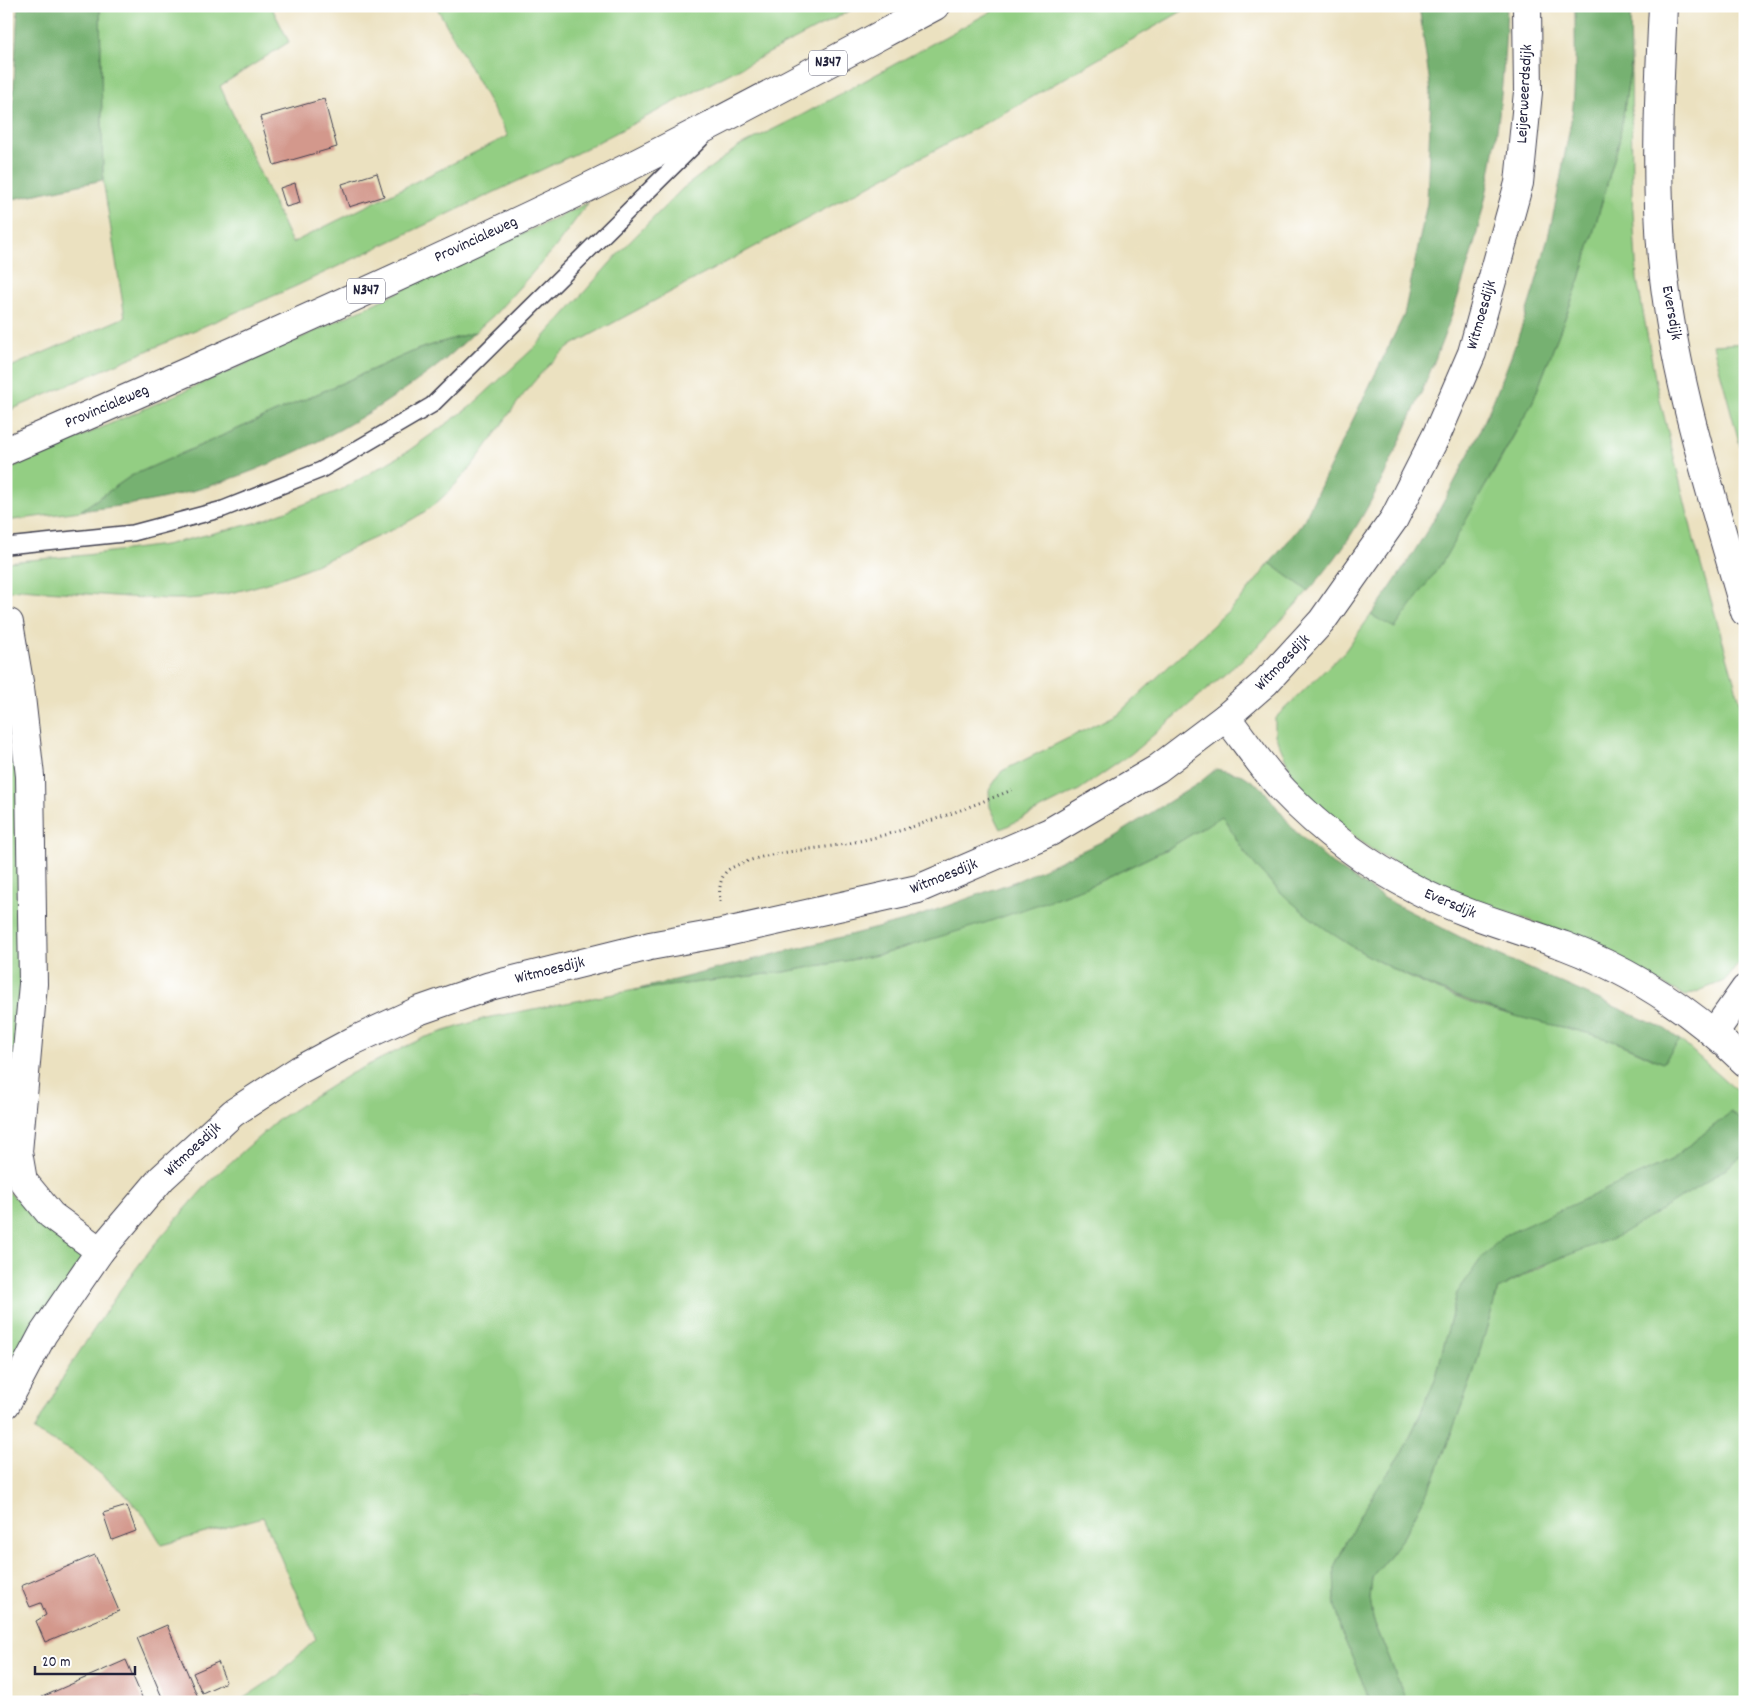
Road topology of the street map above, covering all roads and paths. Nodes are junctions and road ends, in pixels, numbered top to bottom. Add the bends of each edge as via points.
1 (935, 6) edge
2 (1528, 6) edge
3 (1663, 6) edge
4 (720, 120) junction
5 (1519, 183) joint
6 (6, 451) edge
7 (6, 546) edge
8 (1745, 612) edge
9 (9, 623) dead end
10 (1226, 717) junction
11 (1012, 790) dead end
12 (722, 933) junction
13 (1745, 989) edge
14 (1714, 1032) junction
15 (1745, 1062) edge
16 (100, 1251) junction
17 (6, 1404) edge

1 - 4 street, Provincialeweg / N347
2 - 5 street, Leijerweerdsdijk via 1528,92
3 - 8 street, Eversdijk via 1658,102 1662,261 1685,388
4 - 6 street, Provincialeweg / N347 via 536,213 192,371
4 - 7 lane via 432,405 321,470 223,509 133,534
5 - 10 street, Witmoesdijk via 1472,353 1438,434 1394,519 1322,621 1265,683
9 - 16 street via 30,776 33,984 18,1152 22,1181 50,1215
10 - 12 street, Witmoesdijk via 1158,769 1050,832 918,890
10 - 14 street, Eversdijk via 1284,790 1340,842 1374,866 1449,905 1567,947 1613,968 1680,1006
11 - 12 path via 937,820 851,843 762,857 729,869 719,885
12 - 16 street, Witmoesdijk via 650,946 490,986 418,1011 353,1041 299,1070 233,1113 162,1178
13 - 14 street
14 - 15 street, Eversdijk
16 - 17 street, Witmoesdijk via 43,1334

